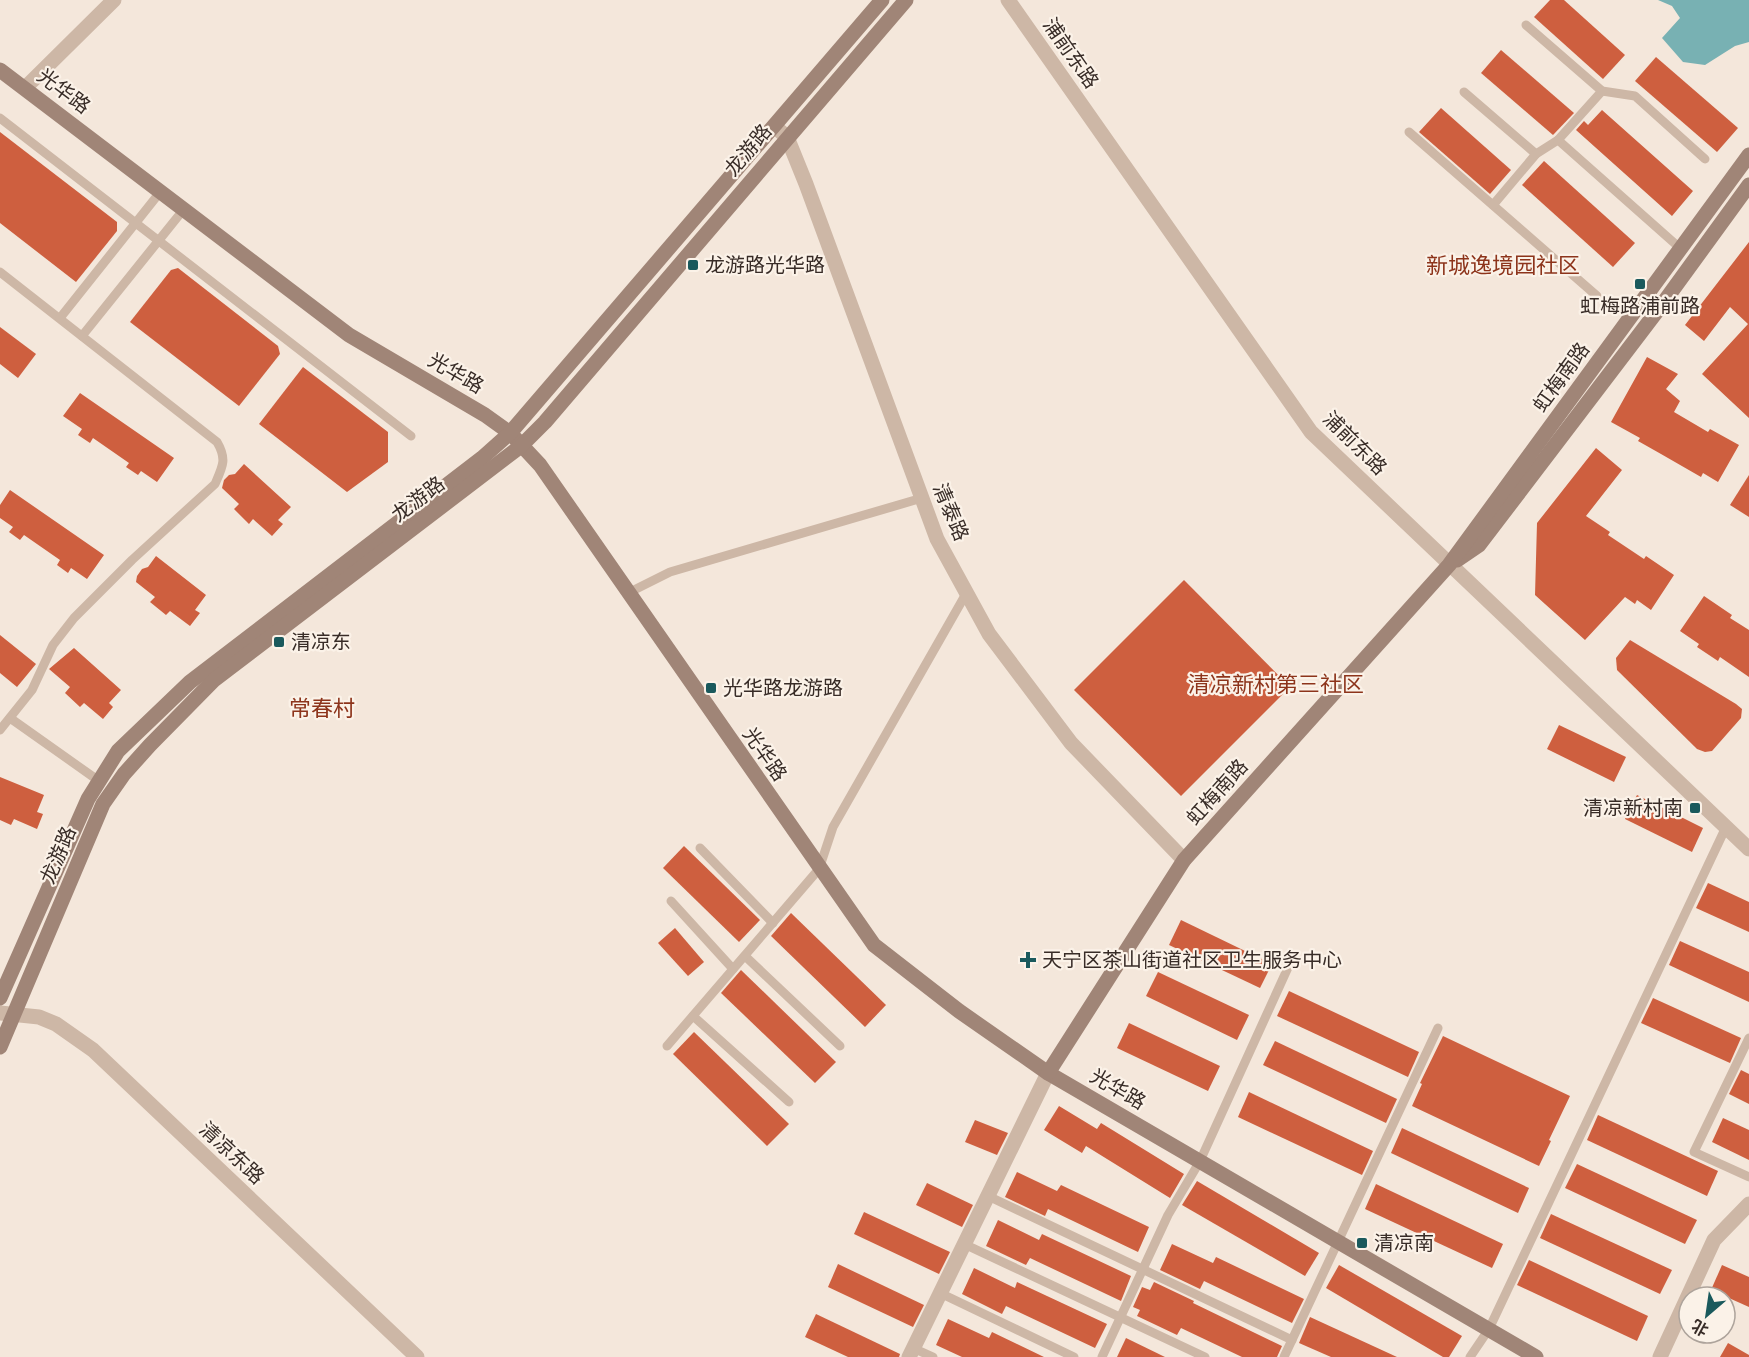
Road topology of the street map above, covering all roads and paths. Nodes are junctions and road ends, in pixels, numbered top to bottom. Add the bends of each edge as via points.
1 (114, 0) edge
2 (882, 0) edge
3 (906, 0) edge
4 (1008, 0) edge
5 (1526, 25) dead end
6 (0, 70) edge
7 (25, 88) junction
8 (1602, 91) junction
9 (1464, 92) dead end
10 (0, 118) edge
11 (774, 126) junction
12 (1409, 132) dead end
13 (787, 137) junction
14 (1558, 140) junction
15 (1536, 154) junction
16 (1749, 156) edge
17 (1705, 159) dead end
18 (1749, 185) edge
19 (160, 191) junction
20 (1492, 205) junction
21 (184, 209) junction
22 (136, 223) junction
23 (158, 241) junction
24 (1681, 249) junction
25 (0, 272) edge
26 (1597, 296) dead end
27 (60, 318) junction
28 (82, 336) junction
29 (510, 433) junction
30 (411, 436) dead end
31 (521, 446) junction
32 (922, 498) junction
33 (1449, 565) junction
34 (967, 592) junction
35 (628, 593) junction
36 (10, 718) junction
37 (0, 730) edge
38 (99, 781) junction
39 (1725, 827) junction
40 (700, 848) dead end
41 (1749, 849) edge
42 (1184, 860) junction
43 (819, 869) junction
44 (671, 901) dead end
45 (772, 923) junction
46 (745, 956) junction
47 (1291, 961) dead end
48 (733, 969) junction
49 (0, 998) edge
50 (6, 1014) edge
51 (693, 1016) junction
52 (1438, 1028) dead end
53 (1749, 1038) edge
54 (667, 1046) dead end
55 (840, 1046) dead end
56 (0, 1047) edge
57 (1048, 1073) junction
58 (789, 1102) dead end
59 (1200, 1161) junction
60 (1749, 1177) edge
61 (988, 1196) junction
62 (1749, 1204) edge
63 (1338, 1242) junction
64 (964, 1244) junction
65 (1143, 1269) junction
66 (940, 1293) junction
67 (1120, 1317) junction
68 (1488, 1329) junction
69 (1292, 1340) junction
70 (911, 1352) edge
71 (1287, 1356) edge
72 (417, 1357) edge
73 (933, 1357) edge
74 (1074, 1357) edge
75 (1102, 1357) edge
76 (1205, 1357) edge
77 (1470, 1357) edge
78 (1536, 1357) edge
79 (1660, 1357) edge

1 - 7 street
2 - 11 main road, 龙游路
3 - 13 main road, 龙游路
4 - 33 street, 浦前东路 via 1311,432
5 - 8 lane
6 - 7 main road, 光华路
7 - 19 main road, 光华路
8 - 14 lane
8 - 17 lane via 1635,96
9 - 15 lane
10 - 22 lane
11 - 13 street, 清泰路
11 - 29 main road, 龙游路
12 - 20 lane
13 - 31 main road, 龙游路
13 - 32 street, 清泰路
14 - 15 lane
14 - 24 lane
15 - 20 lane
16 - 24 main road, 虹梅南路
18 - 33 main road, 虹梅南路 via 1479,545
19 - 21 main road, 光华路
19 - 22 lane
20 - 26 lane
21 - 23 lane
21 - 29 main road, 光华路 via 350,335
22 - 23 lane
22 - 27 lane
23 - 28 lane
23 - 30 lane
24 - 33 main road, 虹梅南路
25 - 27 lane
27 - 28 lane
28 - 36 lane via 217,442 223,453 223,468 215,484 74,618 53,645 32,690
29 - 31 main road, 光华路
29 - 38 main road, 龙游路 via 190,682 118,751
31 - 35 main road, 光华路 via 540,465
31 - 50 main road, 龙游路 via 214,680 150,745 103,804
32 - 34 street, 清泰路 via 937,538
32 - 35 lane via 670,572
33 - 39 street, 浦前东路
33 - 42 main road, 虹梅南路
34 - 42 street, 清泰路 via 989,634 1071,743
34 - 43 lane via 833,826
35 - 43 main road, 光华路
36 - 37 lane
36 - 38 lane
38 - 49 main road, 龙游路
39 - 41 street, 浦前东路
39 - 68 lane
40 - 45 lane
42 - 57 main road, 虹梅南路
43 - 45 lane
43 - 57 main road, 光华路 via 874,945
44 - 48 lane
45 - 46 lane
46 - 48 lane
46 - 55 lane
47 - 59 lane
48 - 51 lane
50 - 56 main road, 龙游路
50 - 72 street, 清凉东路 via 39,1017 56,1024 93,1050
51 - 54 lane
51 - 58 lane
52 - 63 lane
53 - 60 lane via 1694,1152
57 - 59 main road, 光华路
57 - 61 street
59 - 63 main road, 光华路
59 - 65 lane via 1168,1215
61 - 64 street
61 - 65 lane
62 - 79 street via 1714,1240
63 - 68 main road, 光华路
63 - 69 lane
64 - 66 street
64 - 67 lane
65 - 67 lane
65 - 69 lane
66 - 70 street
66 - 74 lane
67 - 75 lane
67 - 76 lane
68 - 77 lane
68 - 78 main road, 光华路
69 - 71 lane
70 - 73 lane

